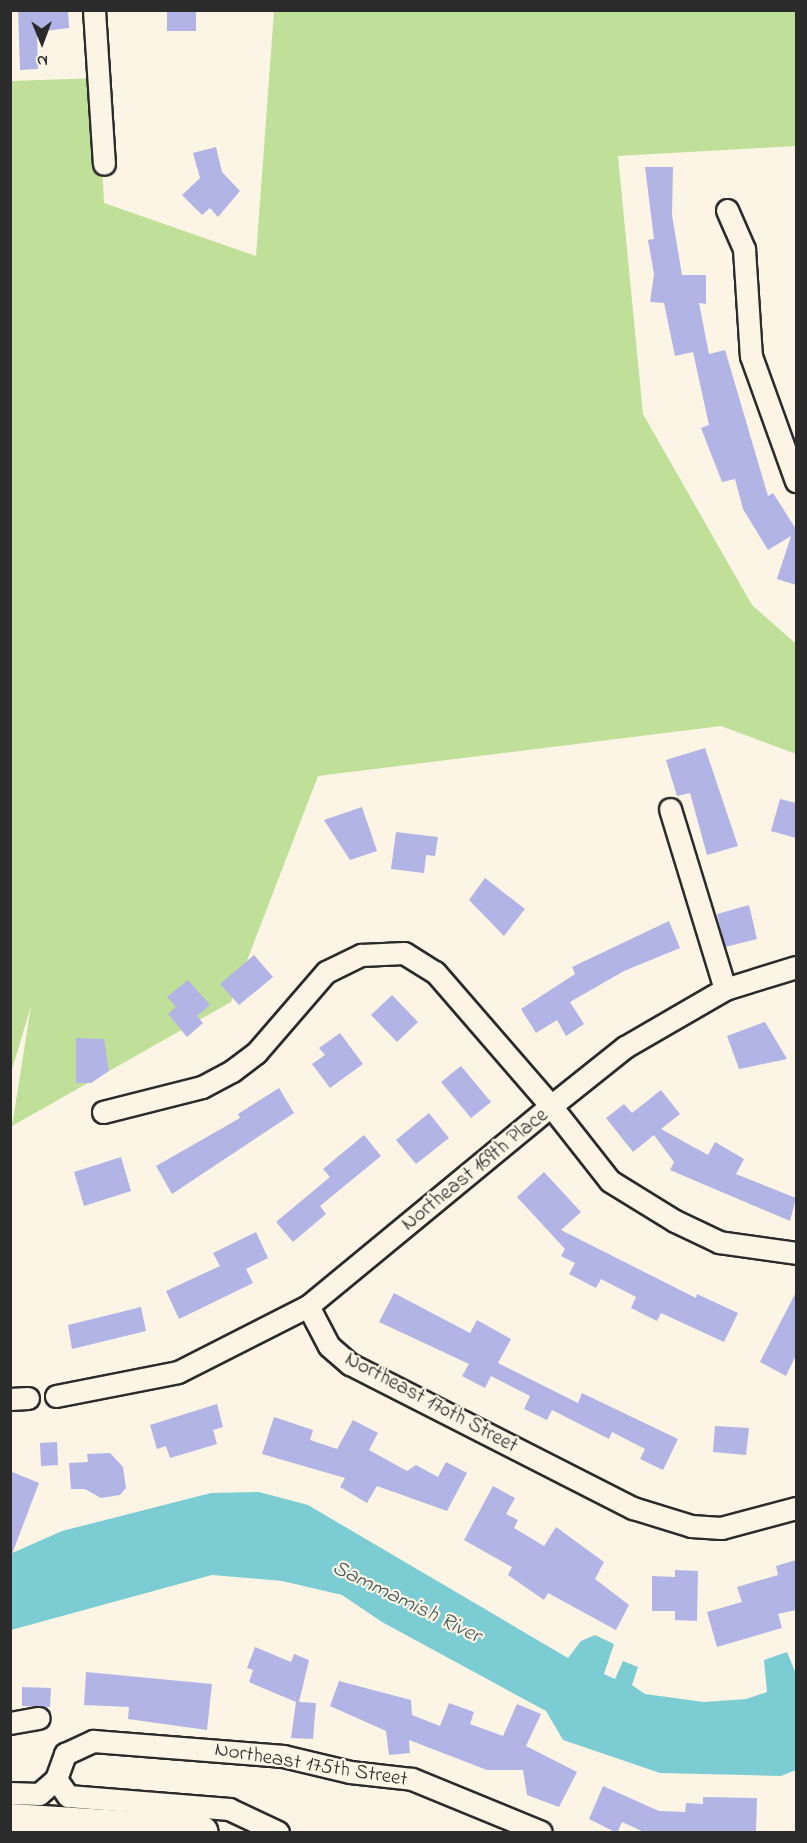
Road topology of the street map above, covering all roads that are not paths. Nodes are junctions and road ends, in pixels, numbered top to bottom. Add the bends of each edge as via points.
1 (94, 10) edge
2 (104, 164) dead end
3 (727, 210) dead end
4 (796, 481) edge
5 (670, 809) dead end
6 (796, 967) edge
7 (725, 989) junction
8 (550, 1106) junction
9 (103, 1112) dead end
10 (796, 1253) edge
11 (308, 1306) junction
12 (56, 1396) dead end
13 (796, 1508) edge
14 (39, 1719) dead end
15 (10, 1723) edge
16 (57, 1779) junction
17 (10, 1793) edge
18 (10, 1820) edge
19 (201, 1833) edge
20 (278, 1833) edge
21 (541, 1833) edge

1 - 2 street
3 - 4 street via 744,249 752,356
5 - 7 street
6 - 7 street
7 - 8 street via 625,1047
8 - 9 street via 435,972 404,953 380,952 326,972 256,1053 232,1071 202,1087
8 - 10 street, Northeast 169th Place via 610,1181 675,1221 719,1242
8 - 11 street, Northeast 169th Place
11 - 12 street via 178,1372
11 - 13 street, Northeast 170th Street via 329,1346 350,1364 633,1508 691,1526 721,1528
14 - 15 street
16 - 17 street via 39,1794
16 - 20 street via 68,1796 229,1809
16 - 21 street, Northeast 175th Street via 65,1754 93,1741 283,1756 350,1772 412,1779
18 - 19 main road

